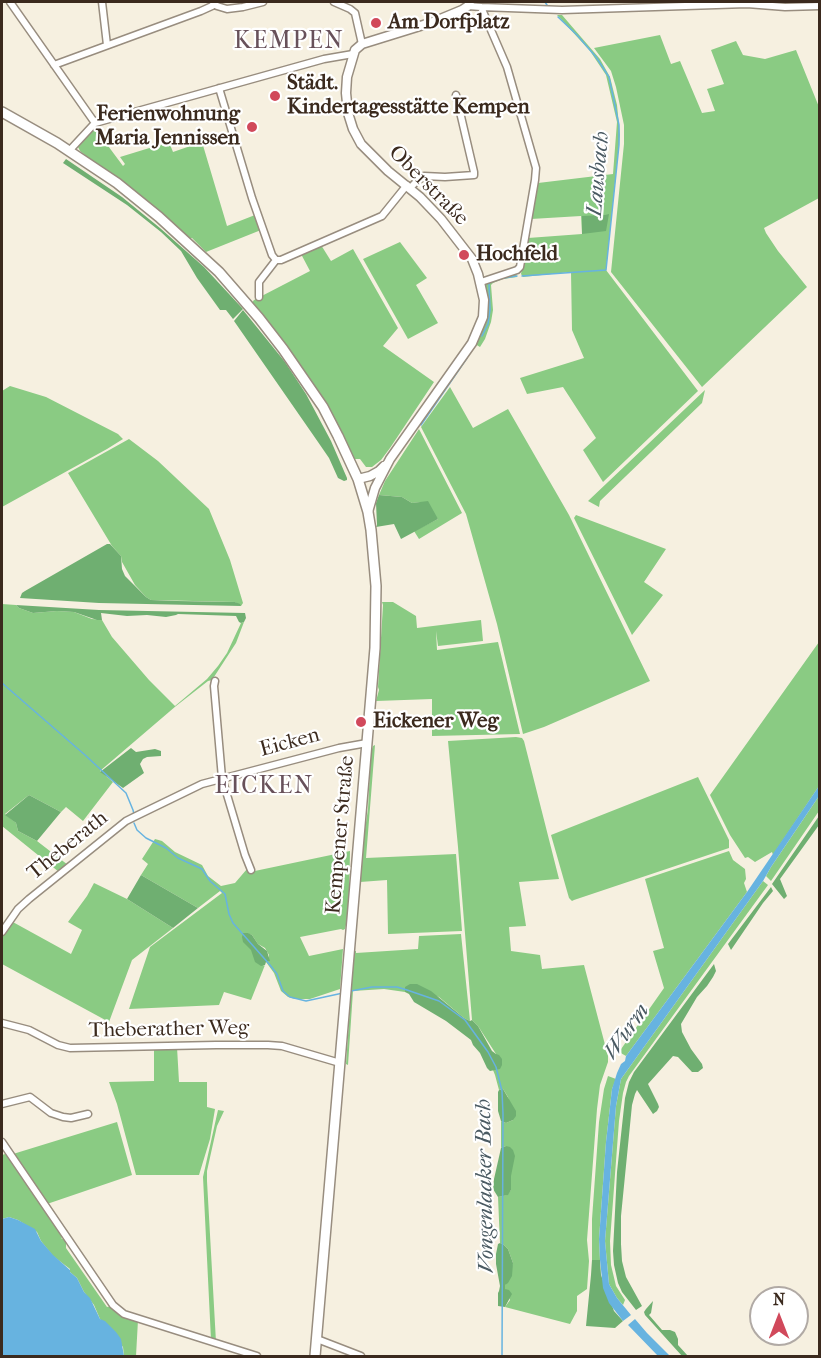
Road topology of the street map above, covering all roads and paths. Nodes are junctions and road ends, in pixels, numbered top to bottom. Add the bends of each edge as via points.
1 (10, 2) edge
2 (102, 2) edge
3 (214, 2) edge
4 (263, 2) edge
5 (334, 2) edge
6 (469, 4) edge
7 (819, 6) edge
8 (481, 7) junction
9 (362, 44) junction
10 (107, 45) junction
11 (353, 54) junction
12 (54, 65) junction
13 (219, 88) junction
14 (456, 95) dead end
15 (2, 112) edge
16 (94, 123) junction
17 (69, 151) junction
18 (409, 187) junction
19 (276, 260) junction
20 (480, 282) junction
21 (259, 297) dead end
22 (390, 459) junction
23 (381, 475) junction
24 (359, 483) junction
25 (368, 512) junction
26 (215, 681) dead end
27 (367, 743) junction
28 (222, 778) junction
29 (134, 817) joint
30 (251, 870) dead end
31 (2, 932) edge
32 (2, 1023) edge
33 (340, 1063) junction
34 (2, 1104) edge
35 (88, 1114) dead end
36 (2, 1142) edge
37 (317, 1339) junction
38 (257, 1356) edge
39 (315, 1356) edge
40 (360, 1356) edge

1 - 12 street
2 - 10 street
3 - 4 street via 227,9
3 - 10 street via 201,11
5 - 9 street via 355,13
6 - 8 street
6 - 9 street via 432,22
7 - 8 street via 747,3 562,10
8 - 20 street via 507,67 536,168 520,267
9 - 11 street, Oberstraße
10 - 12 street
11 - 13 street via 324,58
11 - 18 street, Oberstraße via 346,84 353,129 364,148
12 - 16 street
13 - 16 street
13 - 19 street via 252,198
14 - 18 street via 474,175 424,176
15 - 17 main road, Kempener Straße
16 - 17 street
17 - 24 main road, Kempener Straße via 153,212 234,288 307,383 339,436
18 - 19 street via 382,216
18 - 20 street, Oberstraße via 441,219 472,259
19 - 21 street via 259,282
20 - 22 street, Oberstraße via 483,317 472,343
22 - 23 street
22 - 24 street
23 - 24 street via 370,483
23 - 25 street
24 - 25 main road, Kempener Straße
25 - 27 main road, Kempener Straße via 375,564 376,627
26 - 28 street
27 - 28 street, Eicken
27 - 33 main road, Kempener Straße
28 - 29 street, Eicken via 202,783
28 - 30 street
29 - 31 street, Theberath via 29,899
32 - 33 street, Theberather Weg via 70,1048 268,1045
33 - 37 main road, Kempener Straße
34 - 35 street via 30,1097 63,1117
36 - 38 street via 113,1305 124,1314
37 - 39 main road, Kempener Straße
37 - 40 street

